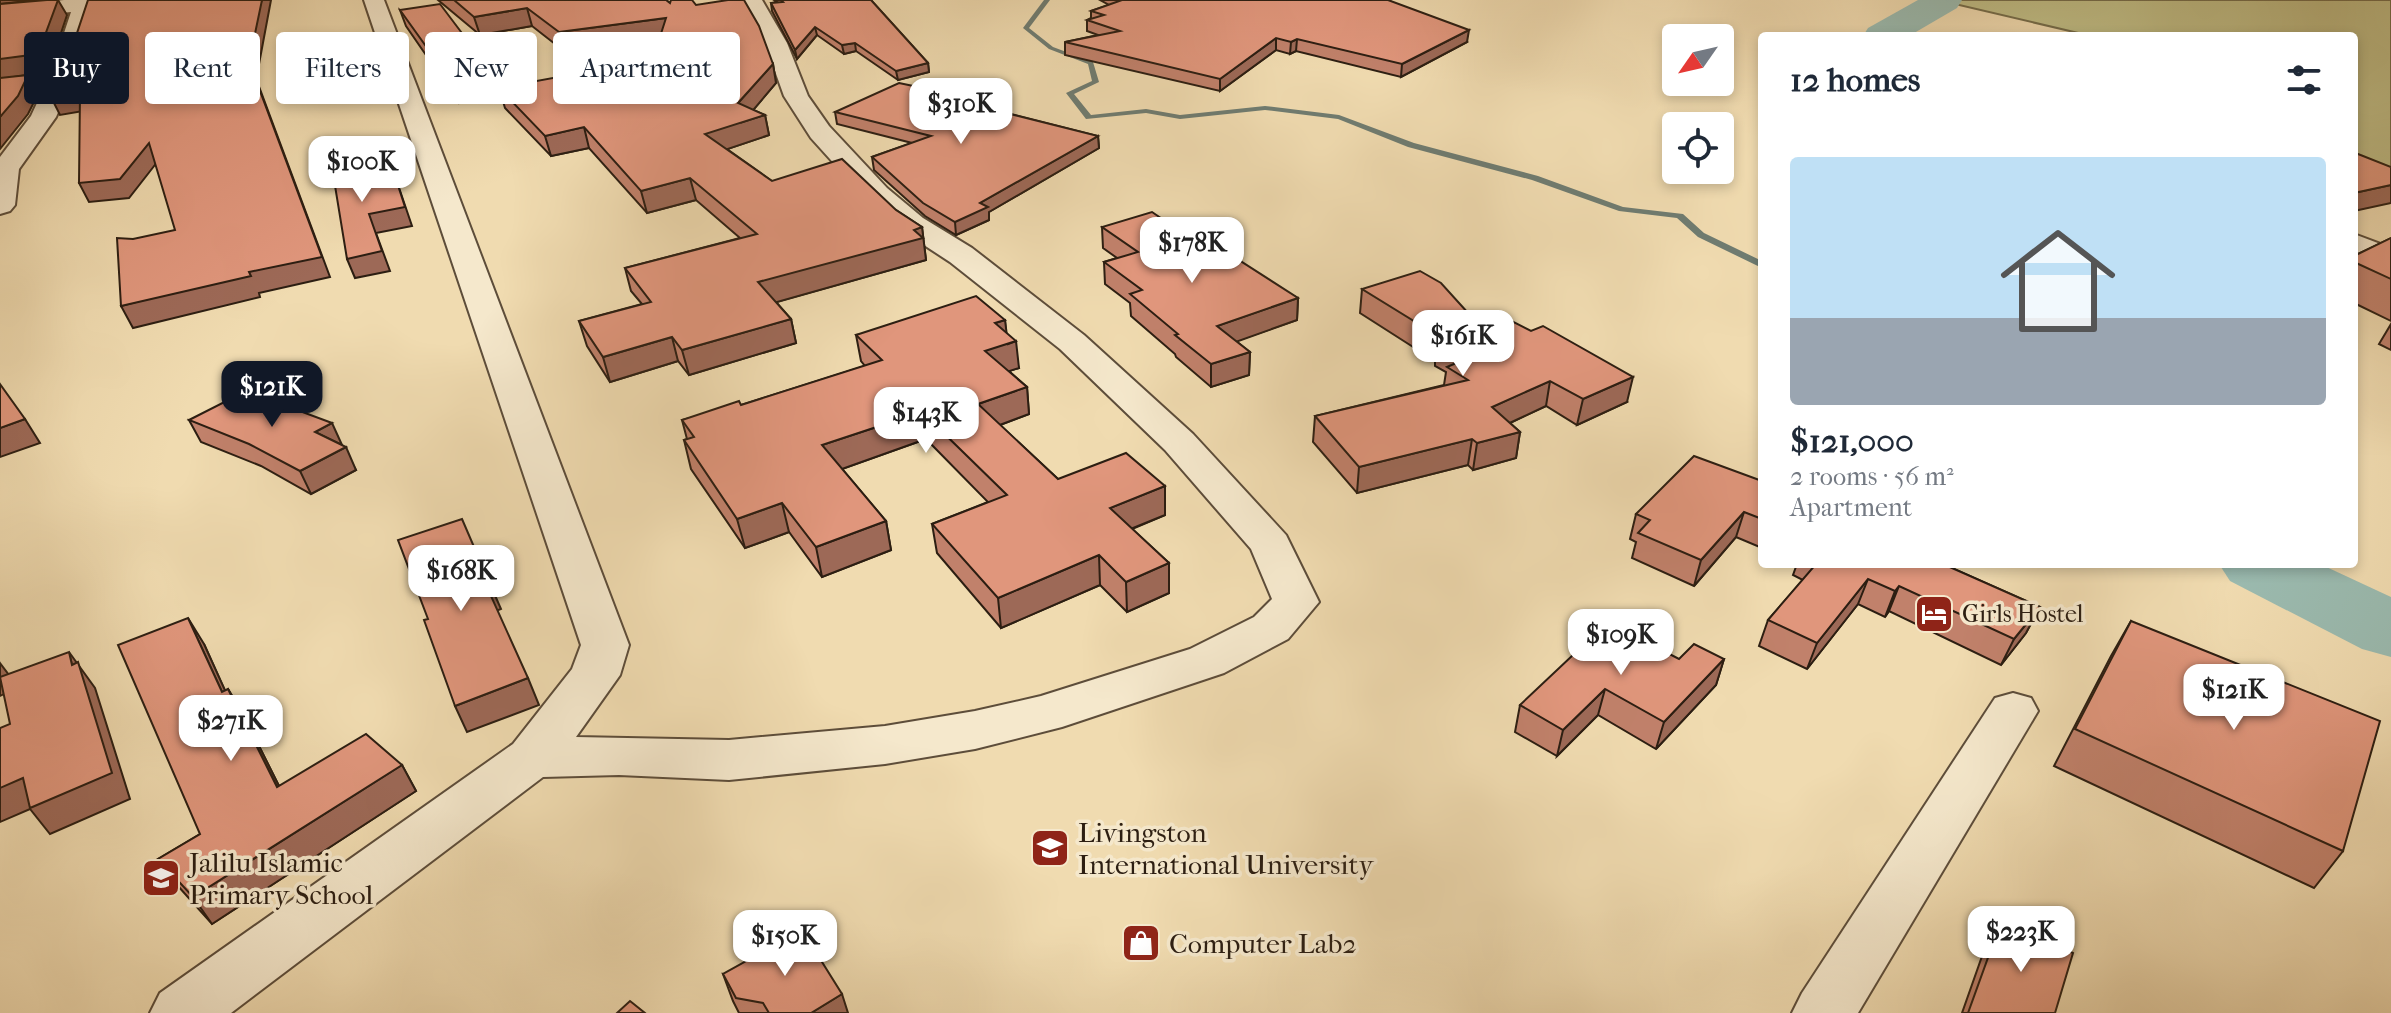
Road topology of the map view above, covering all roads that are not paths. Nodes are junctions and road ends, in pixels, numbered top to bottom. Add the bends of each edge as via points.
1 (125, 0) edge
2 (752, 0) edge
3 (380, 1) edge
4 (85, 3) edge
5 (0, 13) edge
6 (76, 32) edge
7 (24, 85) edge
8 (0, 88) edge
9 (49, 104) edge
10 (3, 169) edge
11 (0, 205) edge
12 (2358, 245) edge
13 (2391, 260) edge
14 (2013, 711) dead end
15 (532, 758) junction
16 (182, 1013) edge
17 (1824, 1013) edge

1 - 4 street
2 - 15 street via 796,96 820,132 877,194 1072,342 1179,442 1271,545 1296,602 1271,628 1207,661 1044,714 975,730 729,760
3 - 15 street via 605,645 595,675
4 - 5 street
4 - 6 street
7 - 8 street
9 - 10 street
10 - 11 street
12 - 13 street
14 - 17 street
15 - 16 street

